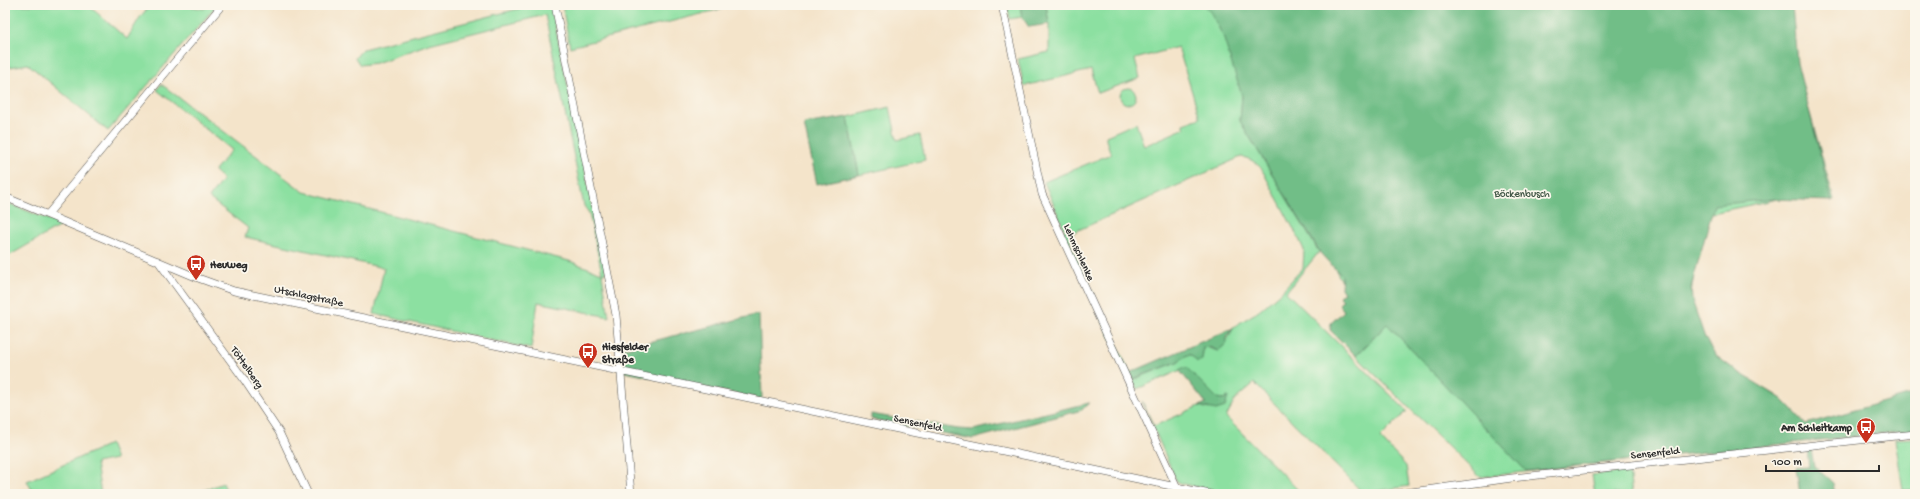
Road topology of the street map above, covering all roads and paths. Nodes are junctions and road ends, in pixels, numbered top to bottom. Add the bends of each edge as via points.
1 (222, 5) edge
2 (555, 5) edge
3 (1002, 5) edge
4 (5, 197) edge
5 (48, 214) junction
6 (158, 261) junction
7 (621, 372) junction
8 (1915, 434) edge
9 (1178, 491) edge
10 (308, 494) edge
11 (631, 494) edge
12 (1210, 494) edge
13 (1397, 494) edge

1 - 5 street
2 - 7 street via 616,315
3 - 9 street, Lehmschlenke via 1042,194
4 - 5 street, Utschlagstraße
5 - 6 street, Utschlagstraße
6 - 7 street, Utschlagstraße via 234,290
6 - 10 street, Töttelberg via 279,432
7 - 9 street, Sensenfeld
7 - 11 street
8 - 13 street, Sensenfeld via 1512,478
9 - 12 street, Sensenfeld

